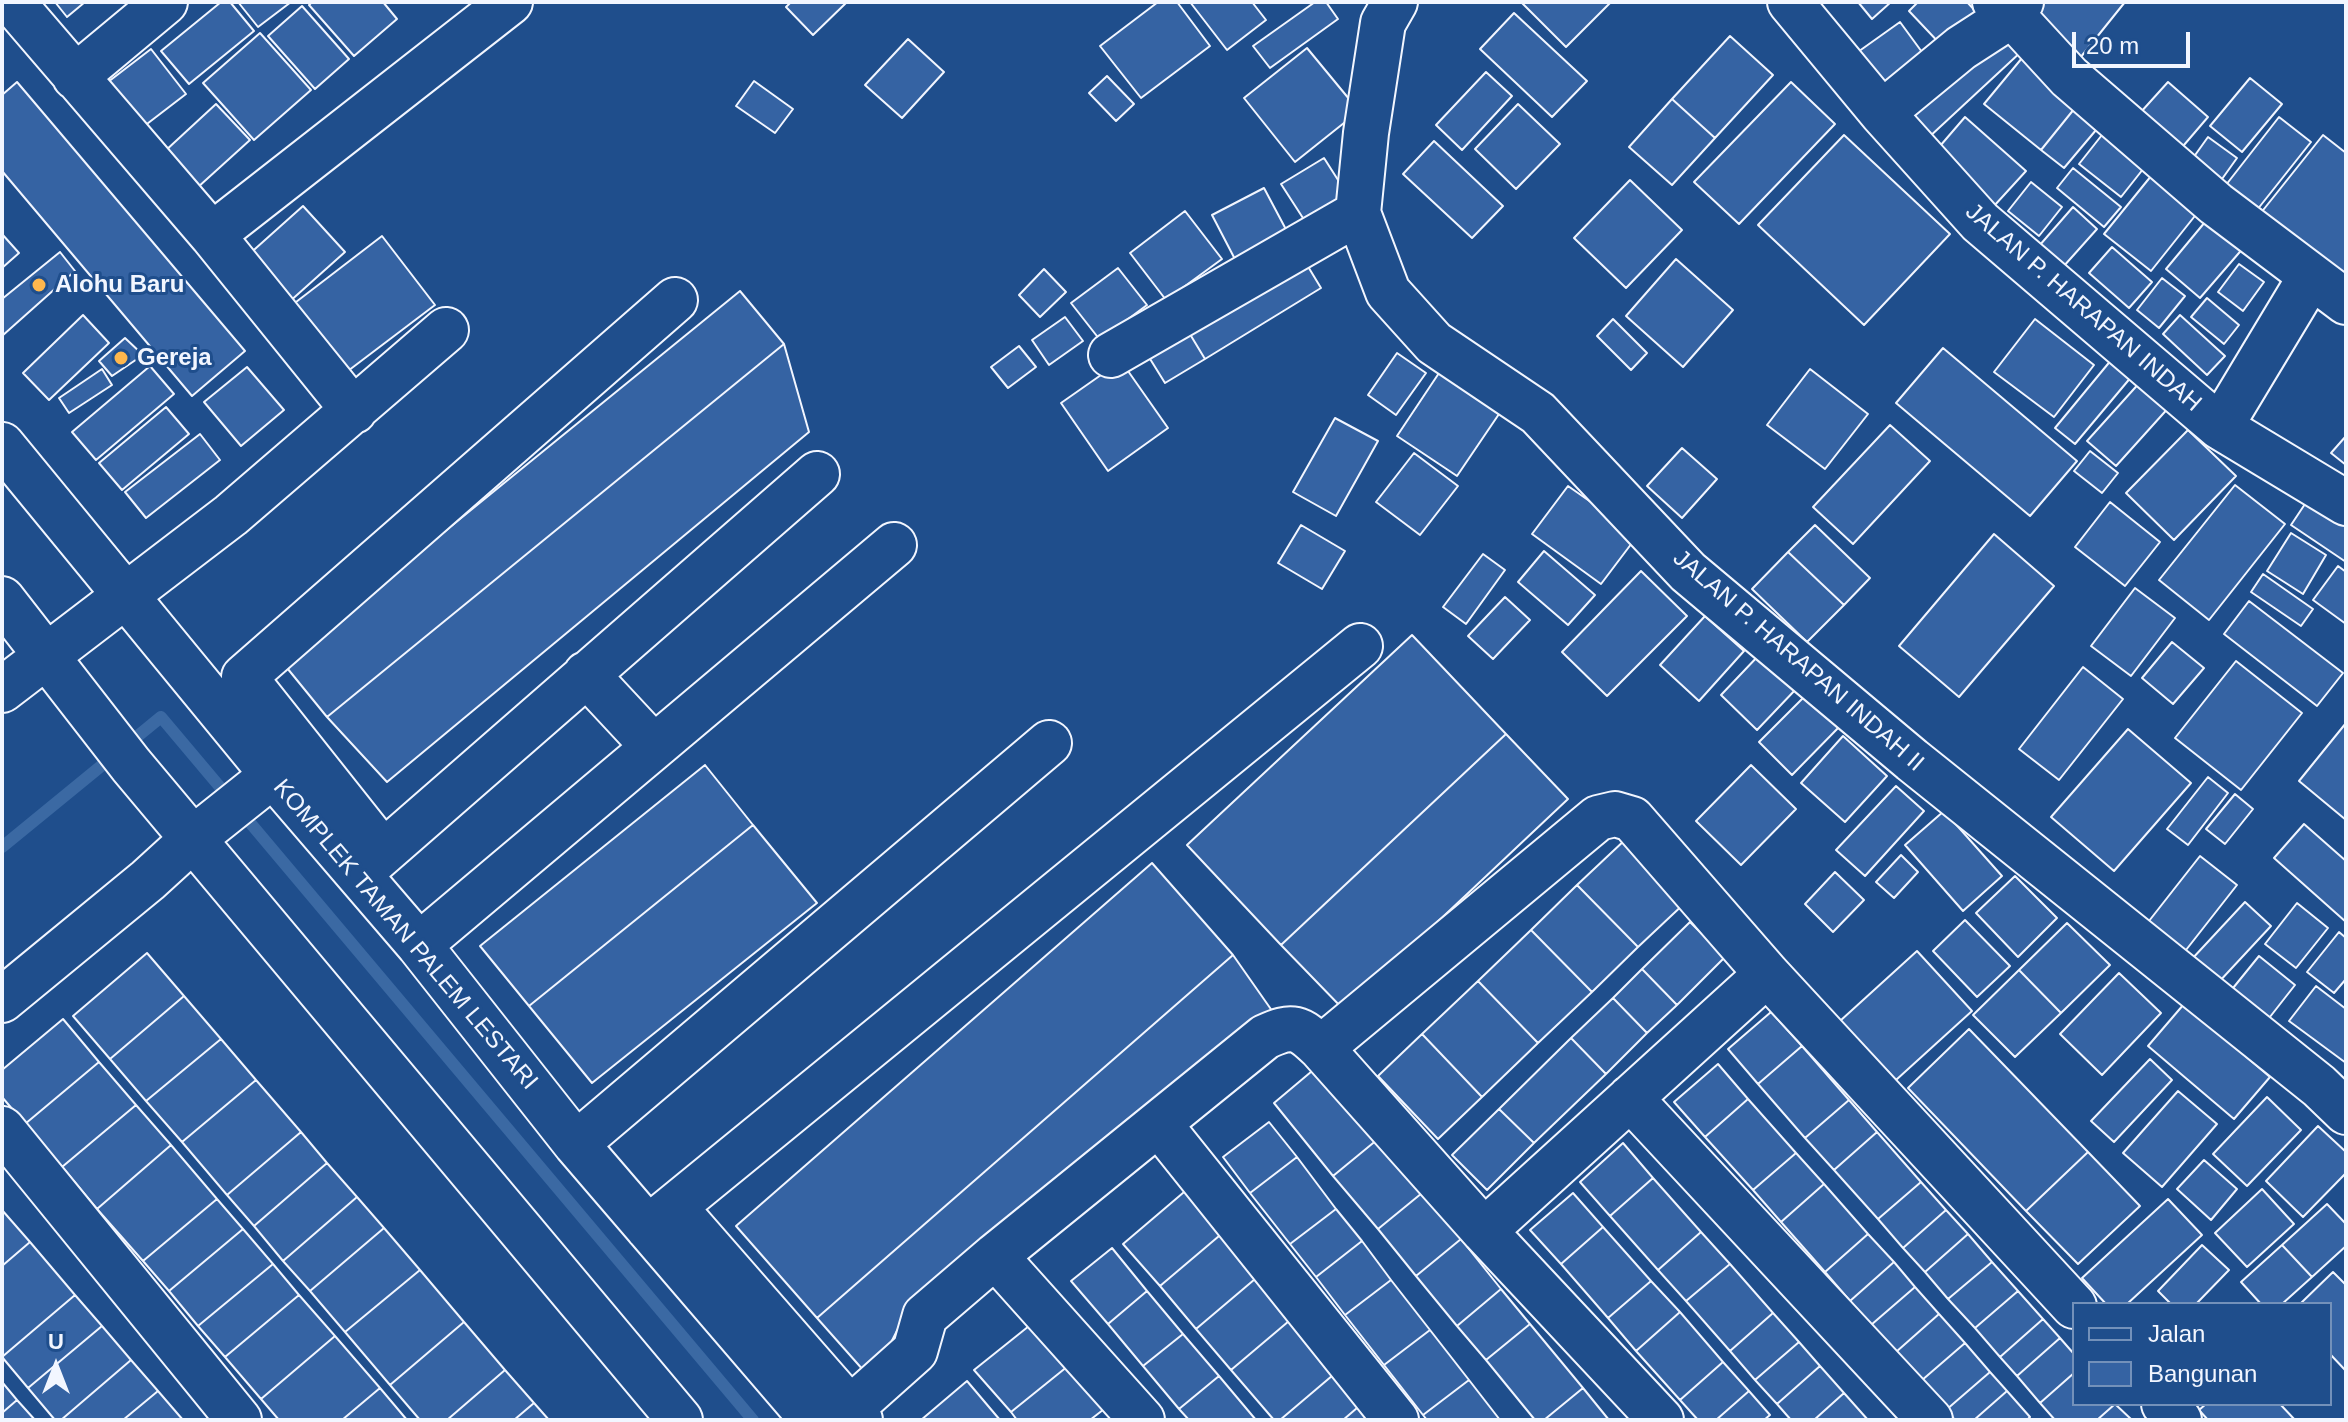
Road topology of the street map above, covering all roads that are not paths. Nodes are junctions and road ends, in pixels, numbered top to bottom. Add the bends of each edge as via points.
1 (12, 2) edge
2 (165, 2) edge
3 (510, 2) edge
4 (1790, 2) edge
5 (2009, 6) edge
6 (1381, 9) edge
7 (75, 77) junction
8 (1882, 113) junction
9 (1358, 213) junction
10 (212, 235) junction
11 (2311, 276) junction
12 (675, 300) dead end
13 (2346, 302) edge
14 (446, 330) dead end
15 (1111, 355) dead end
16 (354, 411) junction
17 (2220, 427) junction
18 (2, 445) edge
19 (817, 474) dead end
20 (2346, 503) edge
21 (894, 545) dead end
22 (126, 597) junction
23 (2, 599) edge
24 (1360, 646) dead end
25 (47, 655) junction
26 (586, 674) junction
27 (2, 690) edge
28 (1049, 743) dead end
29 (654, 747) junction
30 (263, 784) junction
31 (204, 830) junction
32 (370, 864) junction
33 (419, 945) junction
34 (1767, 974) junction
35 (2, 1000) edge
36 (1321, 1048) junction
37 (1630, 1098) junction
38 (2346, 1112) edge
39 (1159, 1124) junction
40 (2, 1129) edge
41 (576, 1144) junction
42 (661, 1217) junction
43 (1484, 1231) junction
44 (995, 1256) junction
45 (2072, 1304) edge
46 (841, 1416) edge
47 (239, 1420) edge
48 (680, 1420) edge
49 (1142, 1420) edge
50 (1396, 1420) edge
51 (1661, 1420) edge
52 (1930, 1420) edge

1 - 7 street
2 - 7 street
3 - 10 street
4 - 8 street, JALAN P. HARAPAN INDAH
5 - 8 street
5 - 11 street via 2069,77 2216,204
6 - 9 street, JALAN P. HARAPAN INDAH II
7 - 10 street
8 - 17 street, JALAN P. HARAPAN INDAH via 1980,222
9 - 15 street
9 - 38 street, JALAN P. HARAPAN INDAH II via 1388,292 1434,343 1538,413 1688,572
10 - 16 street
11 - 13 street
11 - 17 street
12 - 32 street via 244,677
14 - 16 street
16 - 22 street
17 - 20 street, JALAN P. HARAPAN INDAH
18 - 22 street, KOMPLEK TAMAN PALEM LESTARI
19 - 26 street
21 - 29 street
22 - 25 street
22 - 30 street, KOMPLEK TAMAN PALEM LESTARI
23 - 25 street
24 - 42 street
25 - 27 street
25 - 31 street via 131,765
26 - 29 street
26 - 32 street
28 - 41 street
29 - 33 street
30 - 31 street
30 - 32 street, KOMPLEK TAMAN PALEM LESTARI
31 - 35 street
31 - 48 street
32 - 33 street, KOMPLEK TAMAN PALEM LESTARI
33 - 41 street, KOMPLEK TAMAN PALEM LESTARI
34 - 36 street via 1632,819 1615,814 1598,818
34 - 37 street
34 - 45 street
36 - 39 street via 1304,1032 1285,1028 1265,1037
36 - 43 street
37 - 43 street
37 - 52 street
39 - 44 street
39 - 50 street
40 - 47 street
41 - 42 street, KOMPLEK TAMAN PALEM LESTARI
42 - 46 street, KOMPLEK TAMAN PALEM LESTARI
43 - 51 street
44 - 46 street via 925,1316 915,1351
44 - 49 street

